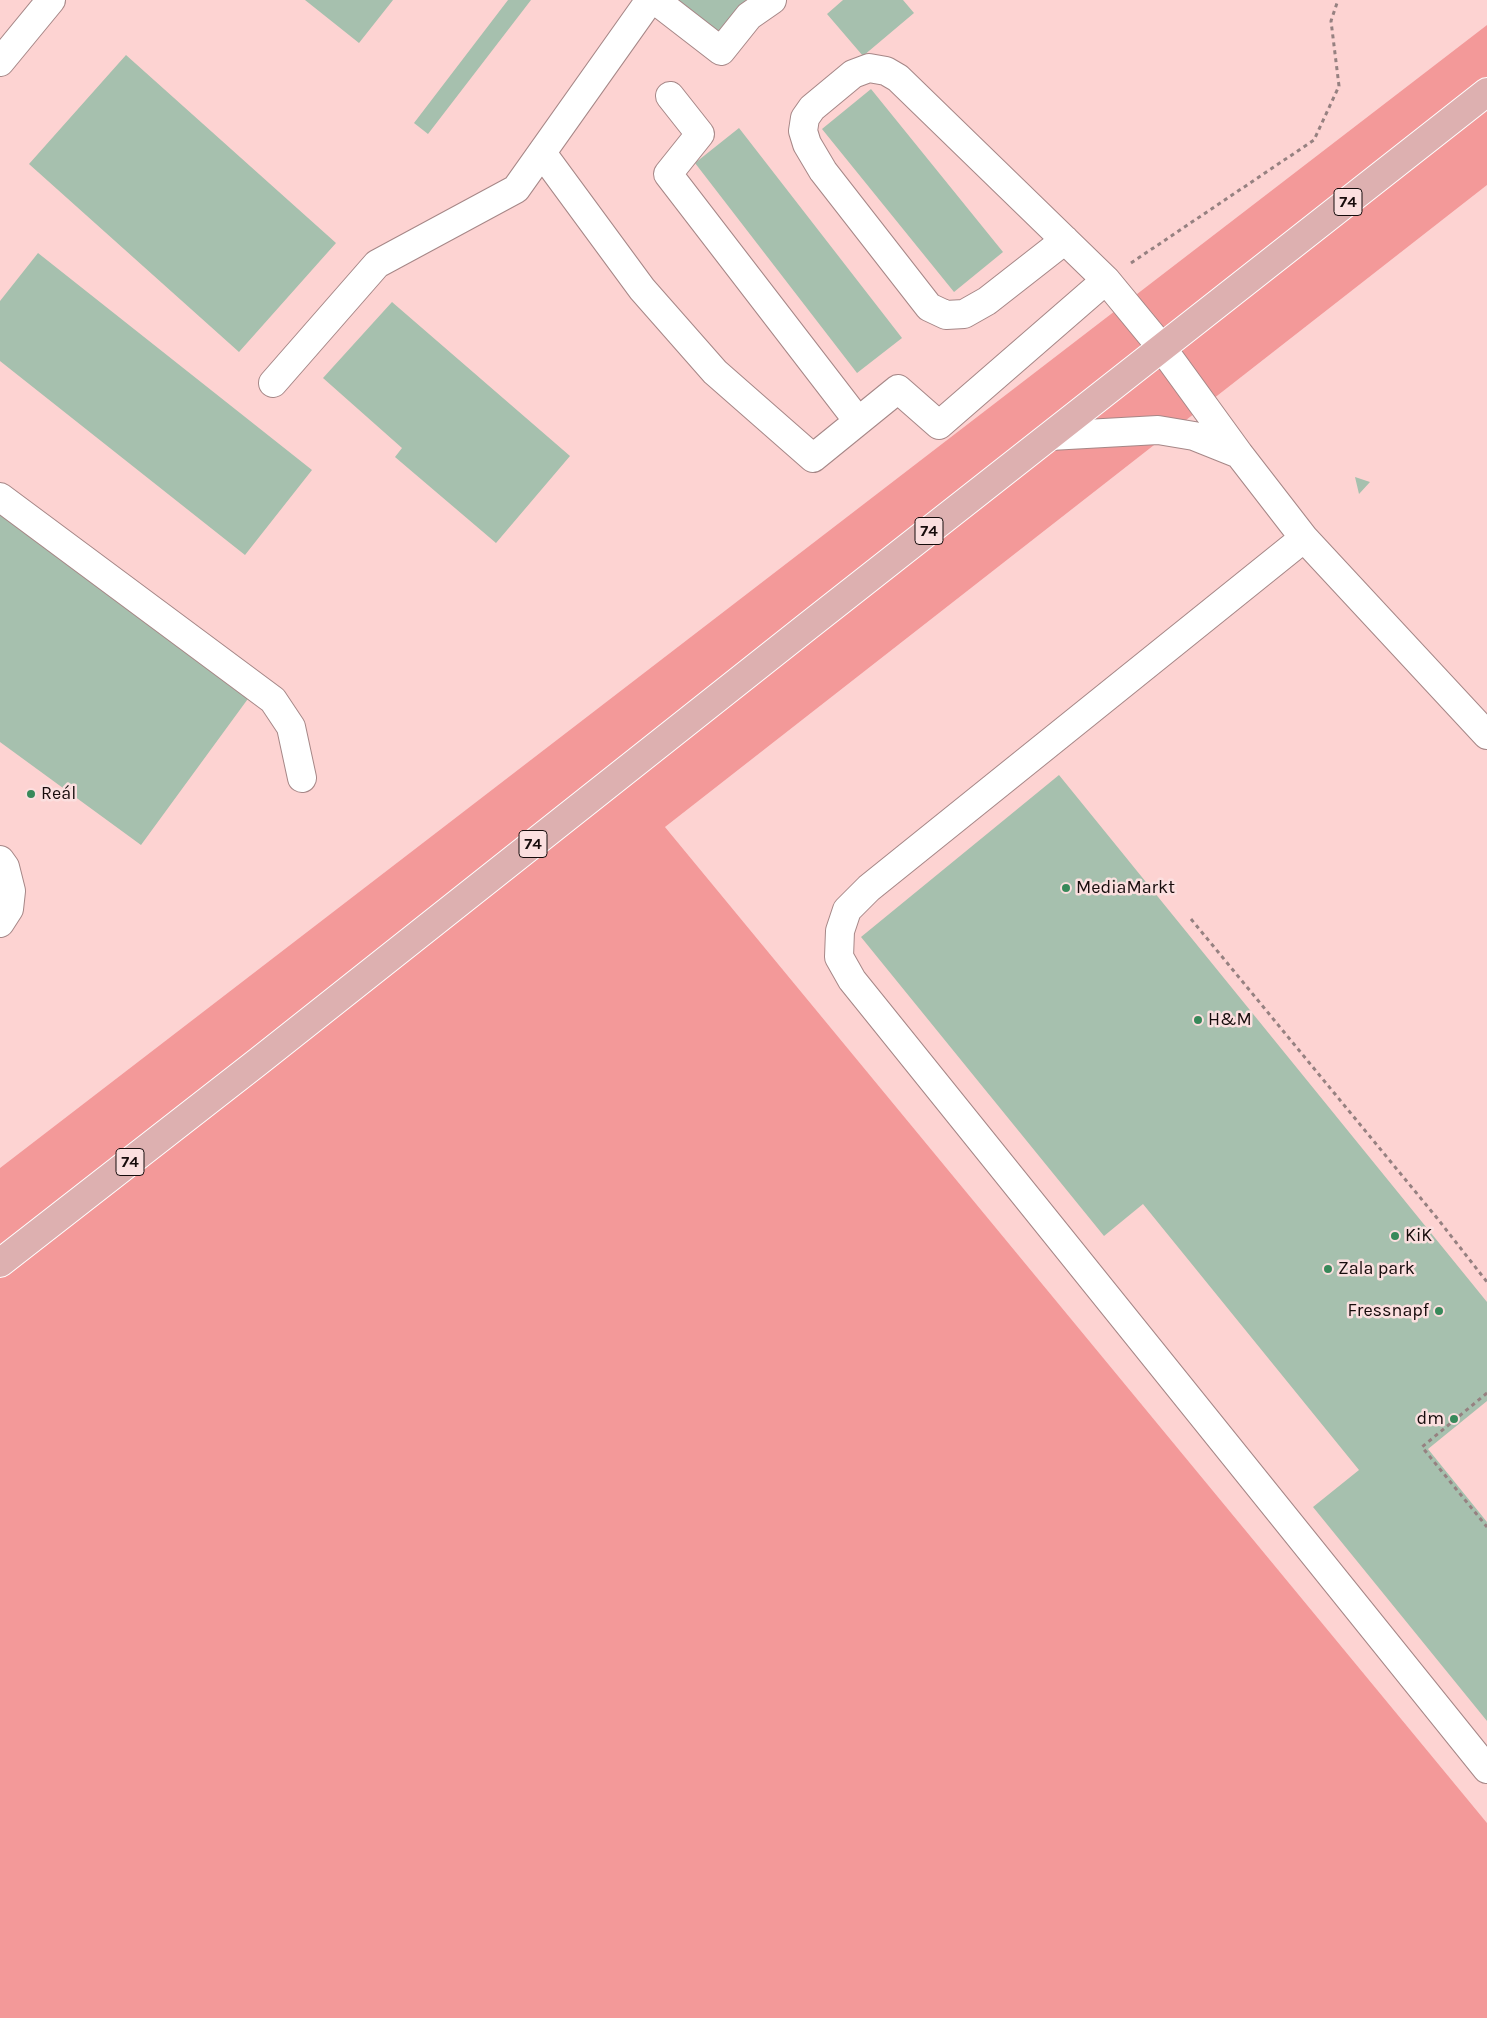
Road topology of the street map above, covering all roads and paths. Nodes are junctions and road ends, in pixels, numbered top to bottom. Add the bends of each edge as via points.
1 (51, 0) edge
2 (650, 0) edge
3 (655, 0) edge
4 (772, 0) edge
5 (1338, 0) edge
6 (0, 62) edge
7 (1487, 92) edge
8 (670, 96) dead end
9 (542, 153) junction
10 (1065, 240) junction
11 (1106, 280) junction
12 (1162, 348) junction
13 (273, 383) dead end
14 (858, 421) junction
15 (1050, 436) junction
16 (1239, 454) junction
17 (0, 497) edge
18 (1304, 538) junction
19 (1487, 735) edge
20 (302, 778) dead end
21 (0, 860) edge
22 (1192, 919) dead end
23 (0, 923) edge
24 (0, 1263) edge
25 (1487, 1282) edge
26 (1487, 1393) edge
27 (1487, 1527) edge
28 (1487, 1770) edge

1 - 6 street
2 - 9 street
3 - 4 street via 721,51 749,16
5 - 11 path via 1331,21 1339,86 1314,140
7 - 12 main road, 74
8 - 14 street via 700,134 668,174
9 - 13 street via 516,189 377,264
9 - 14 street via 642,288 709,365 813,458
10 - 10 street via 987,301 964,314 946,315 929,307 823,171 807,144 805,118 812,108 853,74 869,68 886,71 898,78
10 - 11 street
11 - 12 street
11 - 14 street via 939,425 898,389
12 - 15 main road, 74
12 - 16 street
15 - 16 street via 1158,430 1194,436
15 - 24 main road, 74
16 - 18 street
17 - 20 street via 273,700 291,727
18 - 19 street
18 - 28 street via 869,888 847,910 840,931 839,957 852,980
21 - 23 street via 11,891 9,910
22 - 25 path
26 - 27 path via 1422,1447

